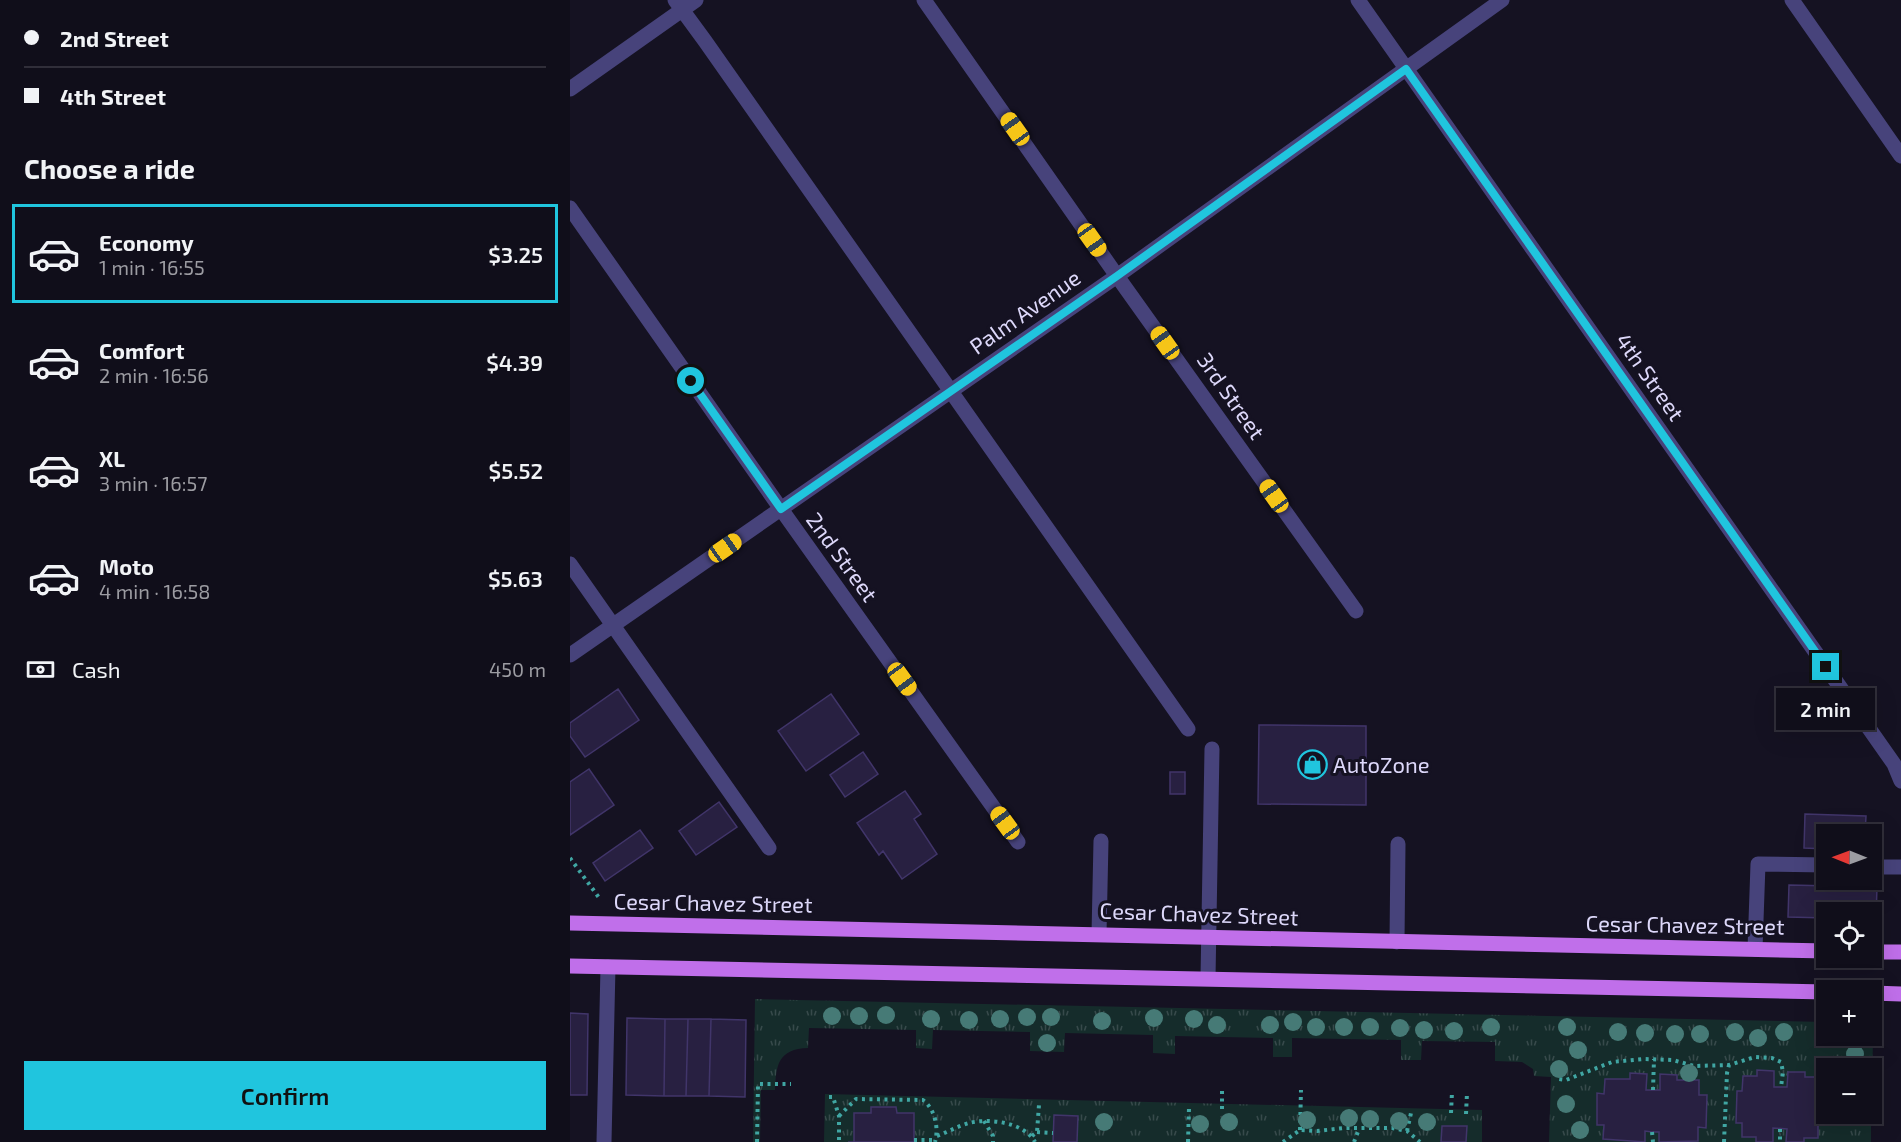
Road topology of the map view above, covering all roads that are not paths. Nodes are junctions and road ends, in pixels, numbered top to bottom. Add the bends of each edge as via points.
1 (696, 0) edge
2 (924, 0) edge
3 (1358, 0) edge
4 (1502, 0) edge
5 (1792, 0) edge
6 (678, 5) edge
7 (1406, 69) junction
8 (570, 89) edge
9 (1901, 156) edge
10 (570, 208) edge
11 (1117, 276) junction
12 (951, 391) junction
13 (781, 509) junction
14 (570, 564) edge
15 (1356, 611) dead end
16 (613, 626) junction
17 (570, 656) edge
18 (1188, 729) dead end
19 (1212, 749) dead end
20 (1901, 781) edge
21 (1101, 841) dead end
22 (1018, 842) dead end
23 (1398, 844) dead end
24 (769, 848) dead end
25 (1816, 865) edge
26 (1882, 867) edge
27 (1901, 867) edge
28 (570, 923) edge
29 (1099, 934) junction
30 (1209, 938) junction
31 (1397, 942) junction
32 (1755, 949) junction
33 (1816, 951) edge
34 (1882, 952) edge
35 (1901, 952) edge
36 (570, 966) edge
37 (608, 967) junction
38 (1208, 978) junction
39 (1816, 992) edge
40 (1882, 993) edge
41 (1901, 994) edge
42 (604, 1142) edge

1 - 6 street
2 - 11 street, 3rd Street
3 - 7 street, 4th Street
4 - 7 street, Palm Avenue
5 - 9 street
6 - 8 street
6 - 12 street
7 - 11 street, Palm Avenue
7 - 20 street, 4th Street via 1894,764
10 - 13 street, 2nd Street
11 - 12 street, Palm Avenue
11 - 15 street, 3rd Street
12 - 13 street, Palm Avenue
12 - 18 street
13 - 16 street, Palm Avenue
13 - 22 street, 2nd Street
14 - 16 street
16 - 17 street, Palm Avenue
16 - 24 street
19 - 30 street
21 - 29 street
23 - 31 street
25 - 32 street via 1758,864
26 - 27 street
28 - 29 main road, Cesar Chavez Street
29 - 30 main road, Cesar Chavez Street
30 - 31 main road, Cesar Chavez Street
30 - 38 street
31 - 32 main road, Cesar Chavez Street
32 - 33 main road, Cesar Chavez Street
34 - 35 main road
36 - 37 main road
37 - 38 main road
37 - 42 street
38 - 39 main road
40 - 41 main road

